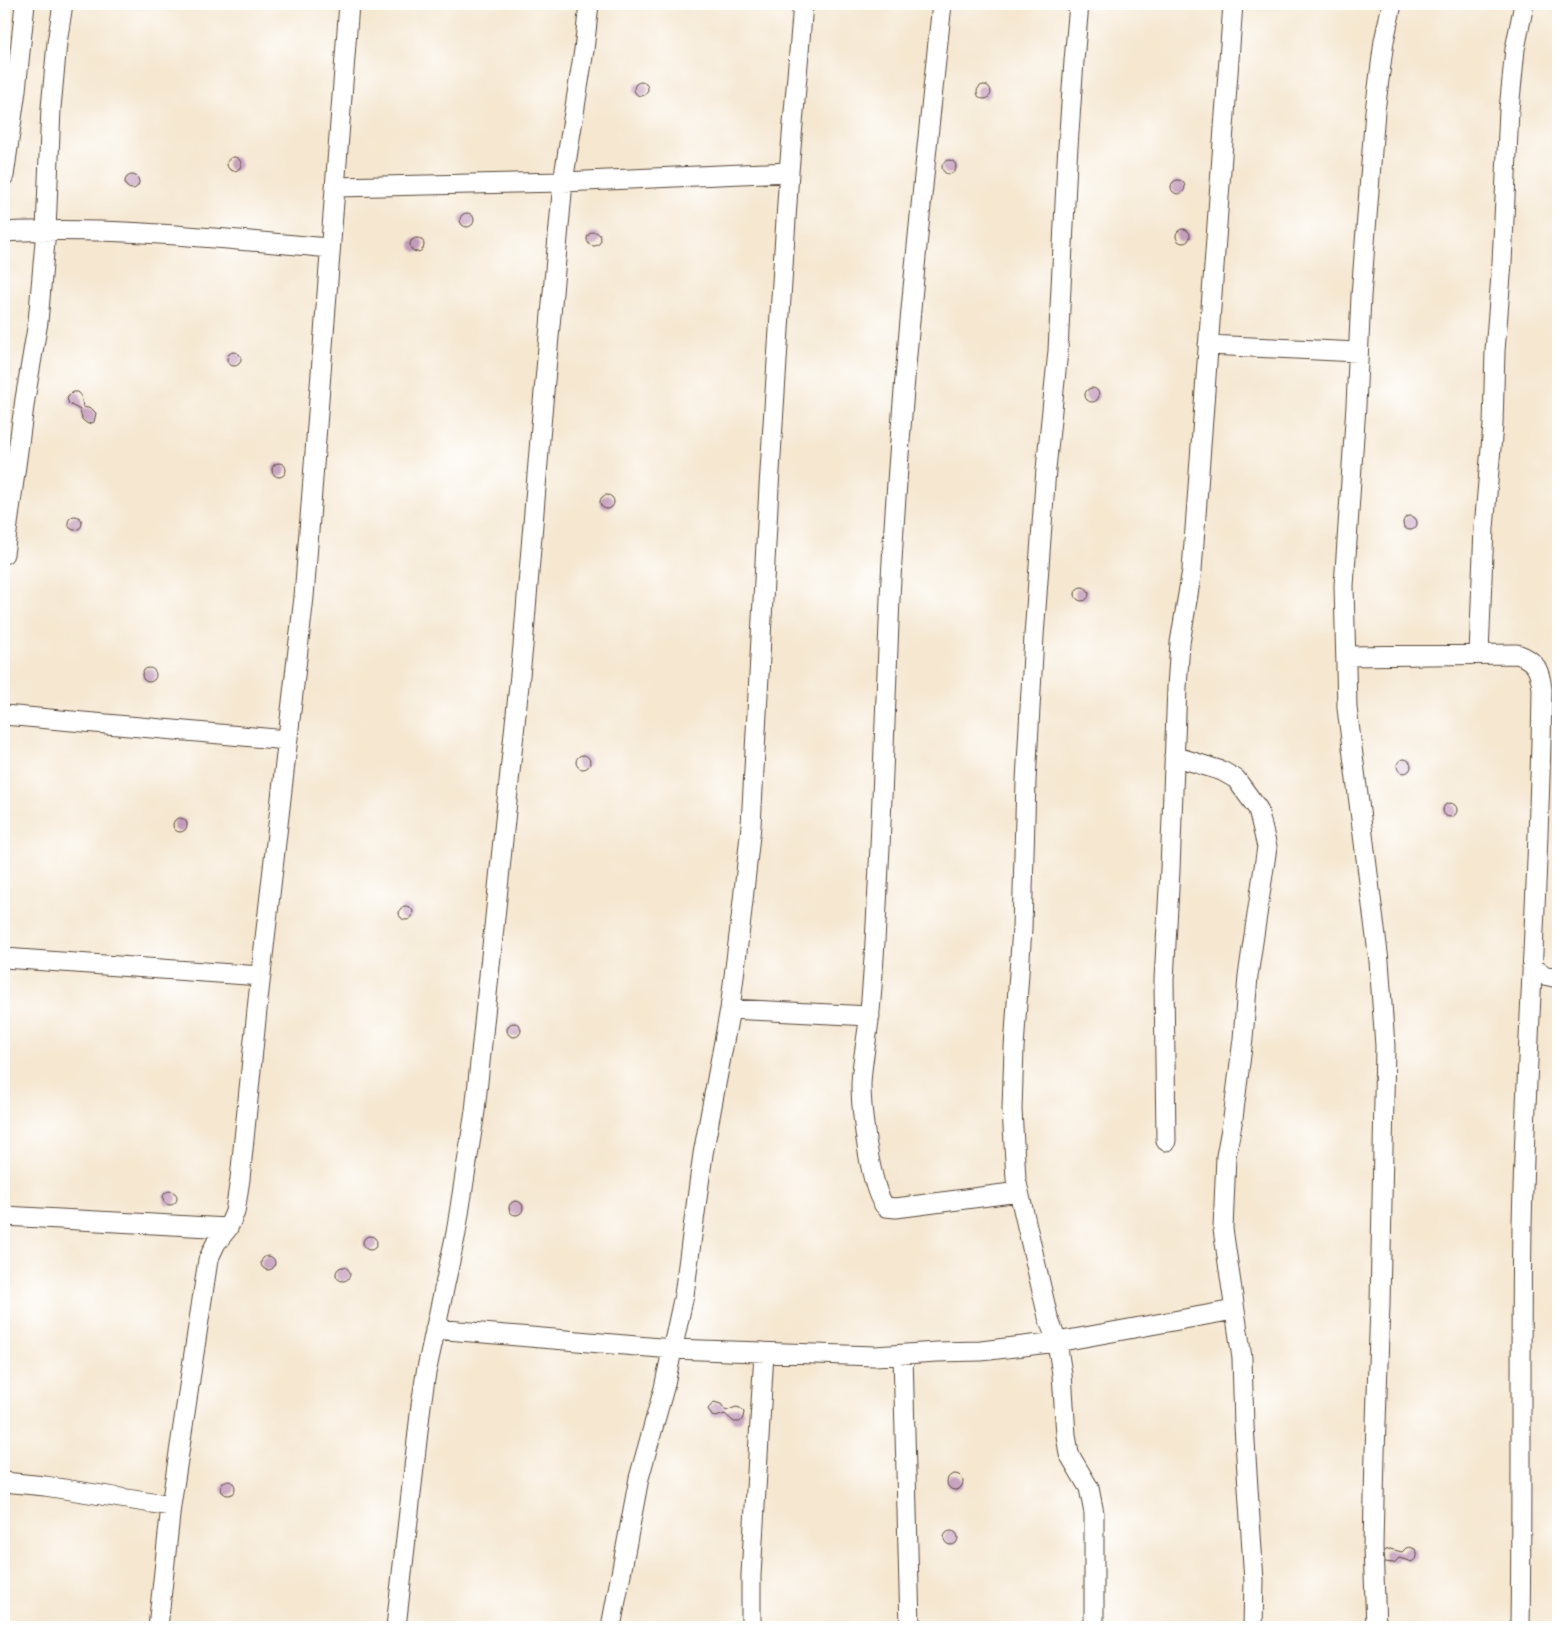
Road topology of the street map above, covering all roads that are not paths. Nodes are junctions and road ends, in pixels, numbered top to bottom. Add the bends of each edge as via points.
1 (25, 4) edge
2 (63, 4) edge
3 (349, 4) edge
4 (589, 4) edge
5 (803, 4) edge
6 (942, 4) edge
7 (1079, 4) edge
8 (1233, 4) edge
9 (1392, 4) edge
10 (1524, 4) edge
11 (789, 172) junction
12 (4, 176) edge
13 (563, 182) junction
14 (336, 187) junction
15 (46, 230) junction
16 (4, 232) edge
17 (330, 248) junction
18 (1208, 345) junction
19 (1358, 352) junction
20 (4, 554) edge
21 (1479, 654) junction
22 (1346, 656) junction
23 (4, 715) edge
24 (287, 740) junction
25 (1174, 756) junction
26 (4, 958) edge
27 (1532, 967) junction
28 (261, 976) junction
29 (1558, 978) edge
30 (730, 1009) junction
31 (870, 1016) junction
32 (1166, 1141) dead end
33 (1019, 1192) junction
34 (4, 1216) edge
35 (228, 1228) junction
36 (1234, 1310) junction
37 (435, 1329) junction
38 (1058, 1342) junction
39 (672, 1349) junction
40 (764, 1353) junction
41 (903, 1354) junction
42 (4, 1482) edge
43 (171, 1506) junction
44 (158, 1627) edge
45 (396, 1627) edge
46 (611, 1627) edge
47 (751, 1627) edge
48 (910, 1627) edge
49 (1094, 1627) edge
50 (1253, 1627) edge
51 (1376, 1627) edge
52 (1520, 1627) edge

1 - 12 street
2 - 15 street via 50,108
3 - 14 street
4 - 13 street
5 - 11 street
6 - 31 street via 903,399
7 - 33 street via 1058,351 1046,469 1026,781 1012,1109 1014,1168
8 - 18 street
9 - 19 street via 1375,111
10 - 21 street via 1515,49 1509,110
11 - 13 street
11 - 30 street via 768,487 751,826
13 - 14 street
13 - 37 street via 523,646 476,1111 456,1233
14 - 17 street
15 - 16 street
15 - 17 street via 130,232
15 - 20 street via 38,322
17 - 24 street via 304,597
18 - 19 street
18 - 25 street via 1192,570 1180,643
19 - 22 street via 1344,586
21 - 22 street
21 - 27 street via 1517,654 1535,664 1540,674 1541,802
22 - 51 street via 1347,708 1379,961 1385,1046 1374,1452
23 - 24 street
24 - 28 street
25 - 32 street via 1164,980
25 - 36 street via 1222,771 1236,779 1258,809 1267,847 1226,1156 1223,1228
26 - 28 street
27 - 29 street via 1544,975
27 - 52 street via 1522,1228
28 - 35 street via 240,1179 235,1212
30 - 31 street
30 - 39 street via 703,1154 684,1295
31 - 33 street via 861,1081 868,1149 881,1204 896,1208
33 - 38 street via 1048,1317
34 - 35 street
35 - 43 street via 208,1260
36 - 38 street
36 - 50 street via 1242,1358 1254,1581
37 - 39 street
37 - 45 street via 421,1405
38 - 41 street via 981,1351
38 - 49 street via 1069,1454 1089,1488 1094,1513
39 - 40 street
39 - 46 street via 639,1478
40 - 41 street
40 - 47 street
41 - 48 street
42 - 43 street
43 - 44 street

